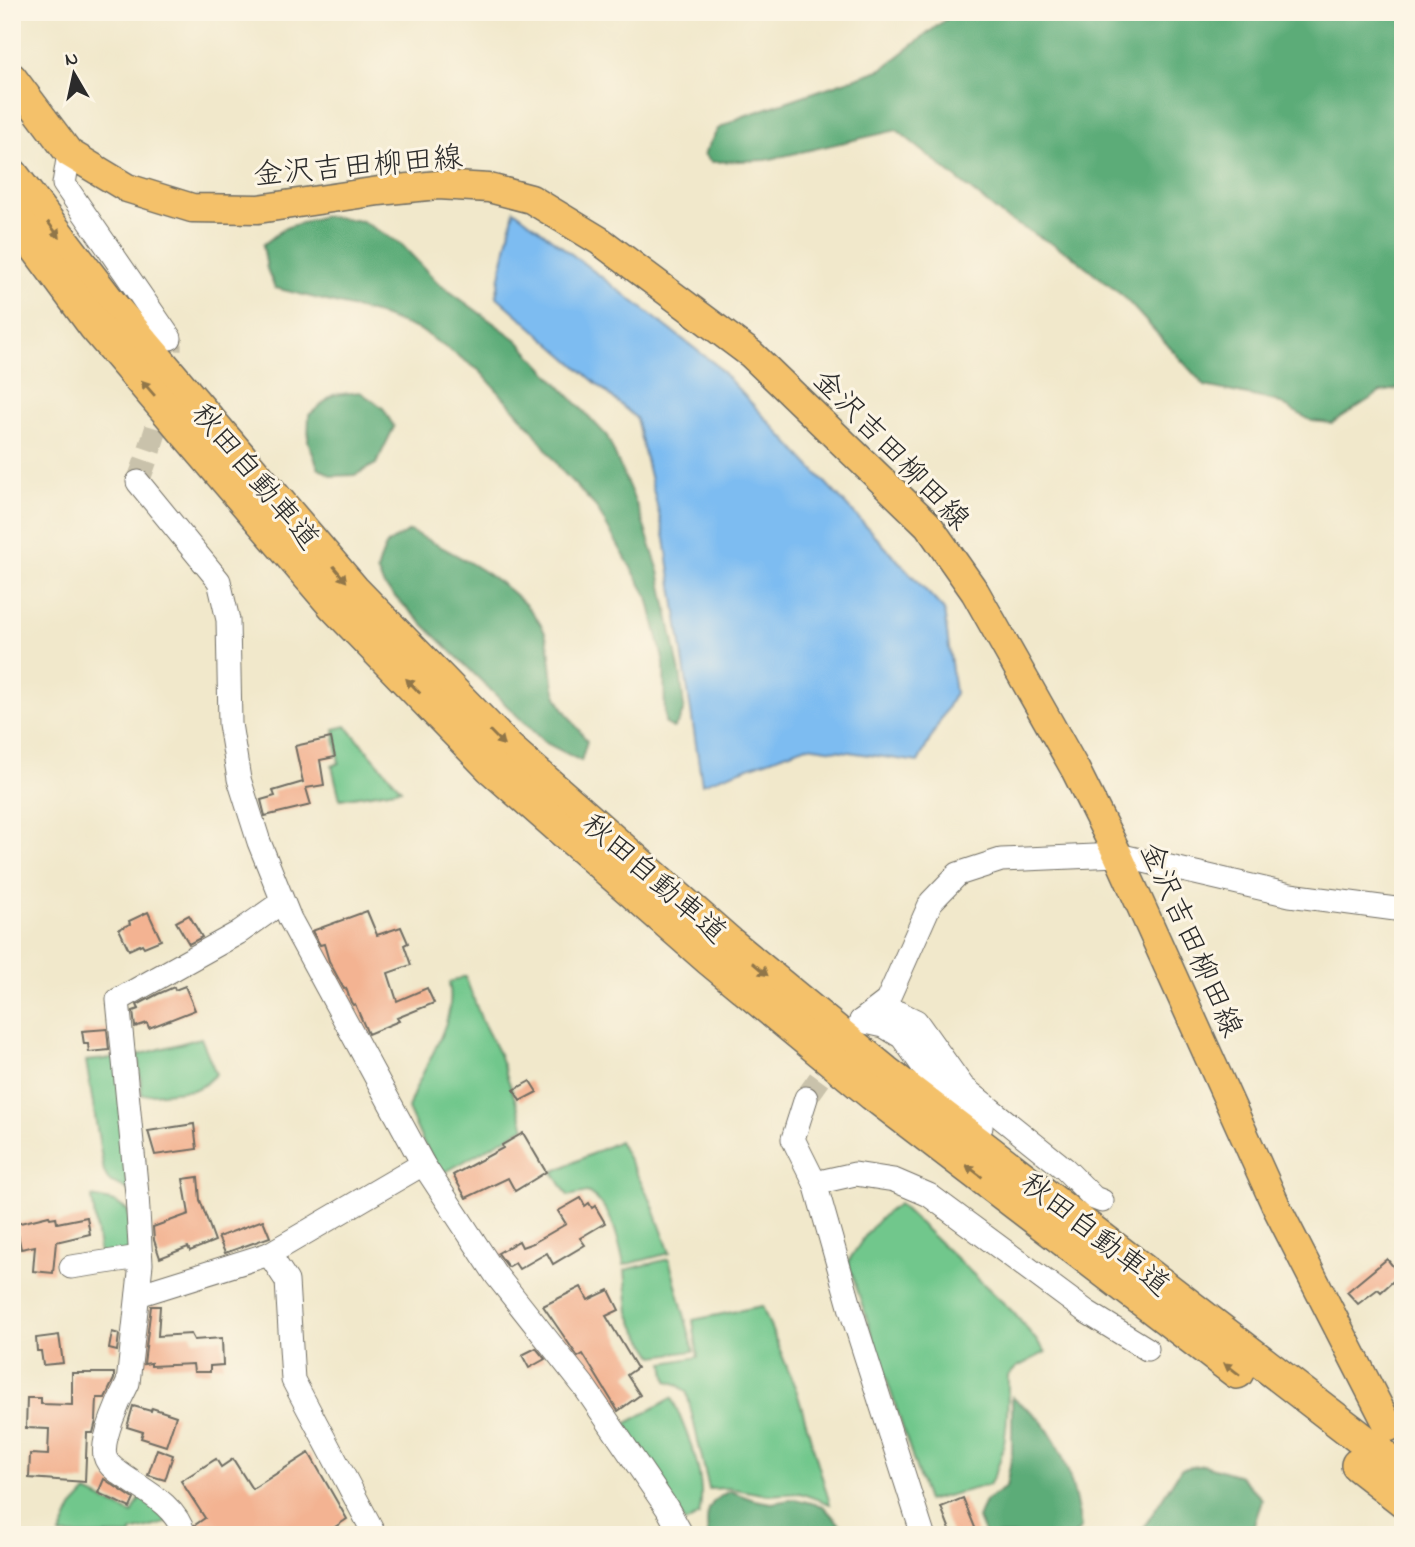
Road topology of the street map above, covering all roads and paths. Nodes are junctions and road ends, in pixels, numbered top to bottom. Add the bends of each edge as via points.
1 (12, 77) edge
2 (69, 153) junction
3 (12, 176) edge
4 (12, 214) edge
5 (170, 338) tunnel mouth
6 (138, 482) dead end
7 (1118, 855) junction
8 (282, 902) junction
9 (1403, 910) edge
10 (879, 1008) junction
11 (806, 1098) tunnel mouth
12 (423, 1164) junction
13 (814, 1183) junction
14 (1102, 1201) dead end
15 (1070, 1215) junction
16 (270, 1254) junction
17 (140, 1257) junction
18 (71, 1267) dead end
19 (138, 1295) junction
20 (1147, 1349) dead end
21 (1389, 1427) tunnel mouth
22 (1403, 1471) edge
23 (1403, 1500) edge
24 (184, 1535) edge
25 (375, 1535) edge
26 (682, 1535) edge
27 (923, 1535) edge

1 - 2 main road, 金沢吉田柳田線
2 - 5 street via 64,184
2 - 7 main road, 金沢吉田柳田線 via 127,188 192,208 258,209 438,185 489,188 531,198 600,241 751,354 928,525 975,592
3 -> 15 highway, 秋田自動車道 via 114,309 353,590 508,749 782,987
23 -> 4 highway, 秋田自動車道 via 873,1094 711,960 491,767 334,605 95,327
6 - 8 street via 219,581 228,620 230,724 239,779
7 - 9 street via 1290,895
7 - 10 street via 1001,860 958,874 932,902 887,1001
7 - 21 main road, 金沢吉田柳田線 via 1277,1208
8 - 12 street
8 - 17 street via 238,933 118,1000
10 - 14 street via 916,1021 963,1087
10 - 15 street via 861,1021 884,1026 902,1037 964,1114 1053,1182
11 - 13 street via 793,1139
12 - 16 street
12 - 26 street via 496,1275 583,1384
13 - 20 street via 855,1174 894,1180 929,1195 1087,1312
13 - 27 street
15 - 22 highway, 秋田自動車道
16 - 19 street
16 - 25 street via 287,1281 293,1380
17 - 18 street
17 - 19 street
19 - 24 street via 128,1383 108,1434 105,1457 112,1468 158,1498 173,1513

